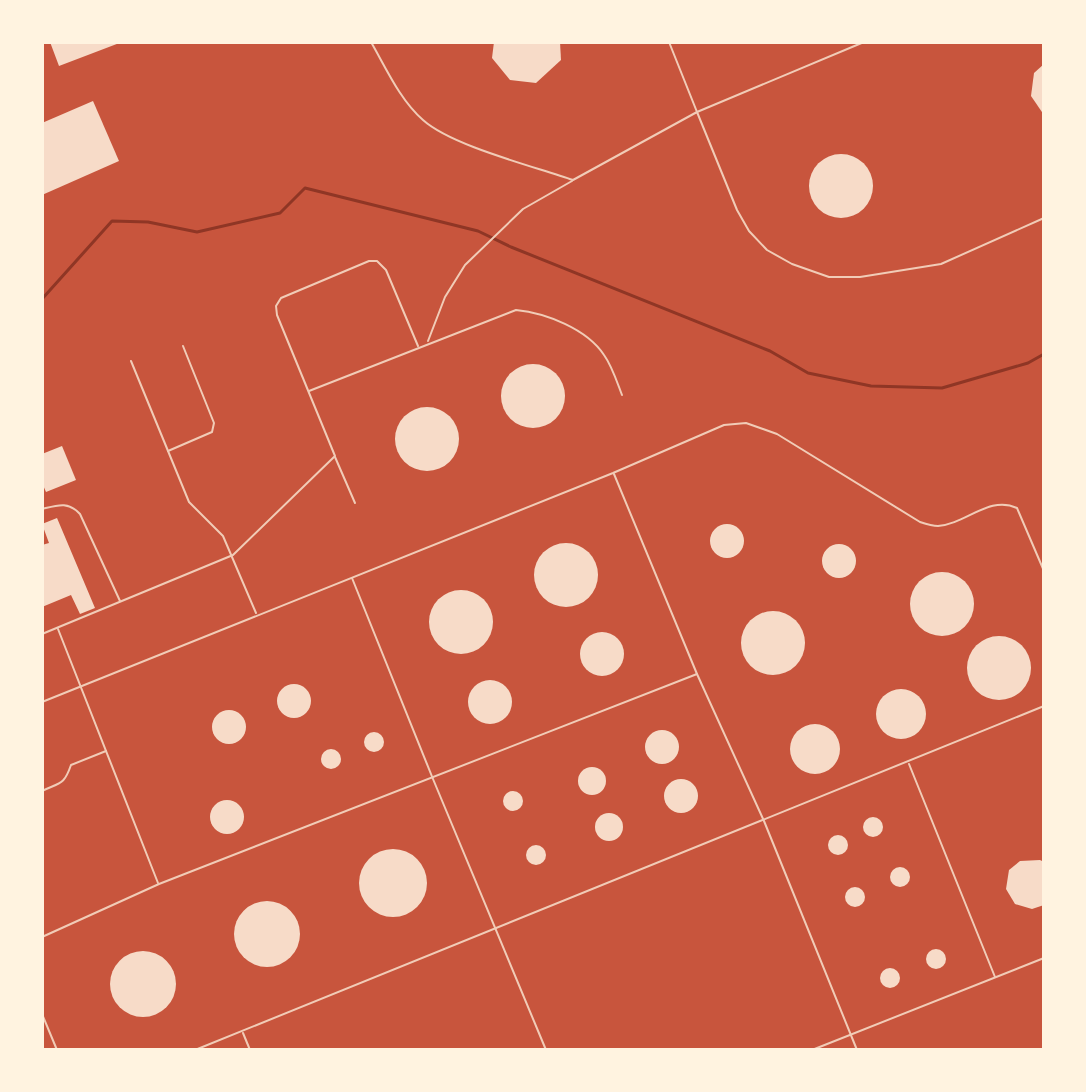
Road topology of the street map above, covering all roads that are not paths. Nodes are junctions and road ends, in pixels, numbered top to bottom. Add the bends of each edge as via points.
1 (371, 42) edge
2 (669, 42) edge
3 (864, 42) edge
4 (697, 112) junction
5 (573, 180) junction
6 (1044, 218) edge
7 (427, 343) junction
8 (183, 346) dead end
9 (418, 346) junction
10 (131, 361) dead end
11 (308, 391) junction
12 (622, 395) dead end
13 (167, 452) junction
14 (335, 456) junction
15 (613, 473) junction
16 (355, 503) dead end
17 (42, 508) edge
18 (233, 555) junction
19 (1044, 571) edge
20 (352, 577) junction
21 (120, 601) junction
22 (257, 614) junction
23 (57, 628) junction
24 (42, 634) edge
25 (697, 674) junction
26 (82, 686) junction
27 (42, 702) edge
28 (1044, 706) edge
29 (107, 751) junction
30 (908, 762) junction
31 (433, 779) junction
32 (42, 791) edge
33 (764, 821) junction
34 (159, 884) junction
35 (496, 929) junction
36 (42, 937) edge
37 (1044, 958) edge
38 (995, 978) junction
39 (42, 1014) edge
40 (242, 1032) junction
41 (850, 1033) junction
42 (57, 1050) edge
43 (195, 1050) edge
44 (250, 1050) edge
45 (546, 1050) edge
46 (812, 1050) edge
47 (857, 1050) edge

1 - 5 lane via 422,120 451,138
2 - 4 lane
3 - 4 lane
4 - 5 lane
4 - 6 lane via 749,231 767,250 829,277 941,264
5 - 7 lane via 523,209 465,265
7 - 9 lane
7 - 12 lane via 505,313 534,312 588,336 605,355
8 - 13 lane via 214,423 212,432
9 - 11 lane
9 - 11 lane via 386,270 369,261 281,298 276,310
10 - 13 lane
11 - 14 lane
13 - 18 lane via 189,502 216,527
14 - 16 lane
14 - 18 lane
15 - 19 lane via 724,425 746,423 777,434 920,522 936,526 989,506 1017,508
15 - 20 lane
15 - 25 lane
17 - 21 lane via 69,505 80,514
18 - 21 lane
18 - 22 lane
20 - 22 lane
20 - 31 lane
21 - 23 lane
22 - 26 lane
23 - 24 lane
23 - 26 lane
25 - 31 lane
25 - 33 lane
26 - 27 lane
26 - 29 lane
28 - 30 lane
29 - 32 lane via 71,765 64,781
29 - 34 lane
30 - 33 lane
30 - 38 lane
31 - 34 lane
31 - 35 lane
33 - 35 lane
33 - 41 lane
34 - 36 lane
35 - 40 lane
35 - 45 lane
37 - 38 lane
38 - 41 lane
39 - 42 lane
40 - 43 lane
40 - 44 lane
41 - 46 lane
41 - 47 lane

